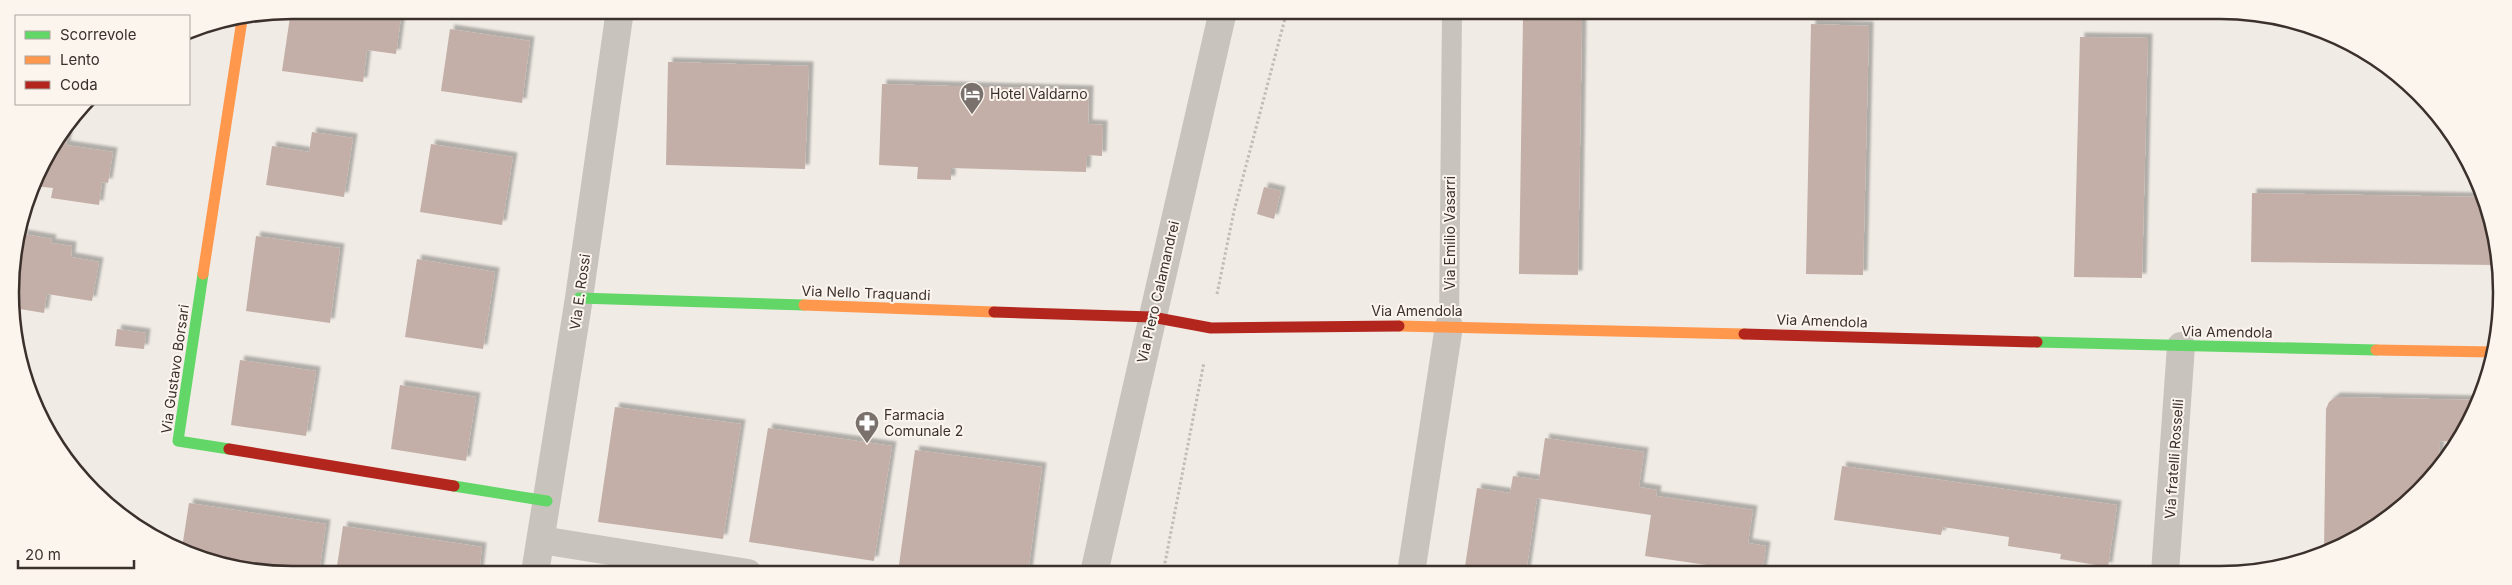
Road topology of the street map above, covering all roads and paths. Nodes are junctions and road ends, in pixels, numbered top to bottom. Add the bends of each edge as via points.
1 (619, 19) edge
2 (1221, 19) edge
3 (1452, 19) edge
4 (241, 24) edge
5 (579, 298) junction
6 (1152, 317) junction
7 (1449, 326) junction
8 (2181, 346) junction
9 (2487, 352) edge
10 (548, 500) junction
11 (541, 540) junction
12 (536, 566) edge
13 (709, 566) edge
14 (1096, 566) edge
15 (1412, 566) edge
16 (2165, 566) edge

1 - 5 street, Via E. Rossi
2 - 6 street, Via Piero Calamandrei
3 - 7 lane, Via Emilio Vasarri
4 - 10 street, Via Gustavo Borsari via 178,441
5 - 6 street, Via Nello Traquandi
5 - 10 street, Via E. Rossi
6 - 7 street, Via Amendola via 1211,328
6 - 14 street, Via Piero Calamandrei
7 - 8 street, Via Amendola
7 - 15 street, Via Emilio Vasarri
8 - 9 street, Via Amendola
8 - 16 street, Via fratelli Rosselli
10 - 11 street, Via E. Rossi
11 - 12 street, Via E. Rossi
11 - 13 street

